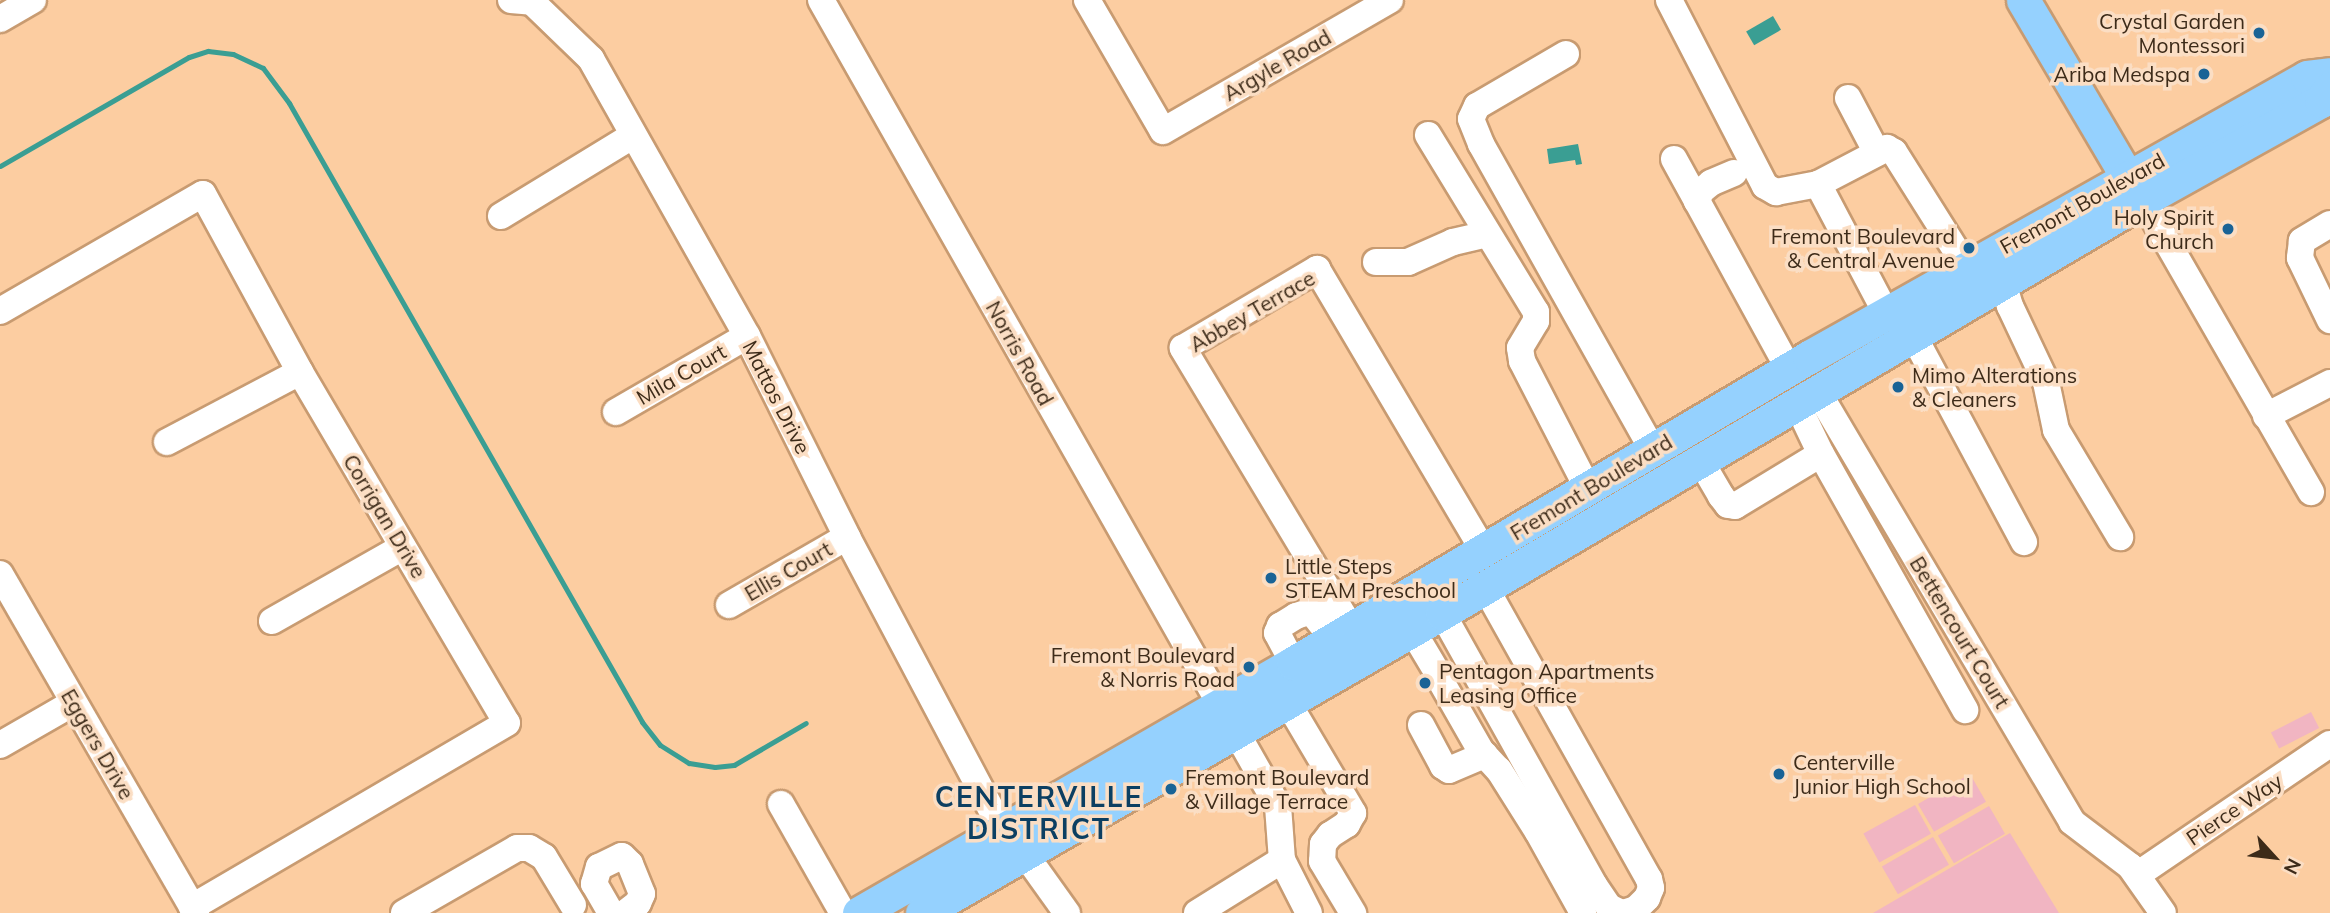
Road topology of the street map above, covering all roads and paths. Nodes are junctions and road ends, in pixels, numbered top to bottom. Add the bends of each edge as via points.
1 (33, 0) edge
2 (821, 0) edge
3 (1087, 0) edge
4 (1669, 0) edge
5 (2023, 0) edge
6 (525, 1) edge
7 (1384, 2) edge
8 (0, 19) edge
9 (1566, 54) dead end
10 (2330, 74) edge
11 (2330, 88) edge
12 (1848, 98) dead end
13 (1428, 135) dead end
14 (632, 136) junction
15 (1877, 153) junction
16 (1674, 159) dead end
17 (1734, 173) dead end
18 (1818, 184) junction
19 (2137, 193) junction
20 (1697, 201) junction
21 (500, 216) dead end
22 (2330, 224) edge
23 (1487, 234) junction
24 (1376, 262) dead end
25 (1967, 268) junction
26 (2003, 282) junction
27 (0, 312) edge
28 (1886, 313) junction
29 (2330, 320) edge
30 (1913, 335) junction
31 (747, 336) junction
32 (1789, 369) junction
33 (300, 372) junction
34 (2330, 383) edge
35 (1807, 398) junction
36 (616, 412) dead end
37 (2266, 416) junction
38 (167, 442) dead end
39 (1653, 450) junction
40 (1821, 454) junction
41 (1700, 460) junction
42 (1588, 489) junction
43 (2311, 492) dead end
44 (847, 537) junction
45 (2120, 537) dead end
46 (2025, 542) dead end
47 (403, 547) junction
48 (1483, 550) junction
49 (0, 574) edge
50 (1485, 587) junction
51 (729, 605) dead end
52 (1443, 613) junction
53 (272, 621) dead end
54 (1412, 630) junction
55 (1342, 633) junction
56 (74, 702) junction
57 (1288, 703) junction
58 (1220, 705) junction
59 (1965, 710) dead end
60 (1422, 725) dead end
61 (1236, 734) junction
62 (2330, 744) edge
63 (0, 745) edge
64 (1485, 755) junction
65 (781, 804) dead end
66 (1014, 842) junction
67 (1282, 860) junction
68 (2129, 866) junction
69 (573, 905) dead end
70 (194, 910) edge
71 (404, 913) edge
72 (611, 913) edge
73 (625, 913) edge
74 (843, 913) edge
75 (859, 913) edge
76 (922, 913) edge
77 (1067, 913) edge
78 (1197, 913) edge
79 (1309, 913) edge
80 (1353, 913) edge
81 (1583, 913) edge
82 (1622, 913) edge
83 (2163, 913) edge

1 - 8 street
2 - 58 street, Norris Road
3 - 7 street, Argyle Road via 1163,131
4 - 18 street via 1765,186 1776,192
5 - 19 main road
6 - 14 street, Mattos Drive via 591,59
9 - 39 street via 1477,107 1471,119
10 - 19 main road, Fremont Boulevard via 2307,77
11 - 19 main road, Fremont Boulevard via 2321,101
12 - 15 street
13 - 23 street
14 - 21 street
14 - 31 street, Mattos Drive
15 - 18 street
15 - 25 street via 1887,148 1906,167
16 - 20 street
17 - 20 street via 1711,183
18 - 28 street
19 - 25 main road, Fremont Boulevard
19 - 26 main road, Fremont Boulevard
19 - 37 street
20 - 32 street
22 - 29 street via 2302,241 2300,258
23 - 24 street via 1453,242 1408,262
23 - 42 street via 1536,312 1536,321 1520,348 1522,361
25 - 28 main road, Fremont Boulevard
26 - 30 main road, Fremont Boulevard
26 - 45 street via 2046,382 2056,430
27 - 33 street, Corrigan Drive via 203,194
28 - 32 main road, Fremont Boulevard
30 - 35 main road, Fremont Boulevard
30 - 46 street
31 - 36 street, Mila Court
31 - 44 street, Mattos Drive
32 - 39 main road, Fremont Boulevard
33 - 38 street
33 - 47 street, Corrigan Drive
34 - 37 street
35 - 40 street
35 - 41 main road, Fremont Boulevard
35 - 68 street, Bettencourt Court via 2072,822
37 - 43 street
39 - 42 main road, Fremont Boulevard
40 - 41 street via 1735,506 1721,496
40 - 59 street
41 - 50 main road, Fremont Boulevard
42 - 48 main road, Fremont Boulevard
44 - 51 street, Ellis Court
44 - 66 street, Mattos Drive
47 - 53 street
47 - 70 street, Corrigan Drive via 507,723
48 - 55 main road, Fremont Boulevard
48 - 55 street, Abbey Terrace via 1317,269 1183,348
49 - 56 street, Eggers Drive
50 - 52 main road, Fremont Boulevard
50 - 82 street via 1649,879 1647,898 1636,909
52 - 54 main road, Fremont Boulevard
52 - 82 street via 1594,885 1609,907
54 - 57 main road, Fremont Boulevard
54 - 64 street
55 - 58 main road, Fremont Boulevard
56 - 63 street
56 - 70 street, Eggers Drive
57 - 61 main road, Fremont Boulevard
57 - 80 street via 1353,813 1348,824 1323,844 1322,861
58 - 61 street, Norris Road
58 - 66 main road, Fremont Boulevard
60 - 64 street via 1449,770
61 - 66 main road, Fremont Boulevard
61 - 67 street, Norris Road via 1278,806
62 - 68 street, Pierce Way
64 - 81 street via 1538,832
65 - 74 street
66 - 75 main road, Fremont Boulevard
66 - 76 main road, Fremont Boulevard
66 - 77 street, Mattos Drive
67 - 78 street
67 - 79 street
68 - 83 street
69 - 71 street via 544,857 529,848 517,848
72 - 73 street via 594,884 599,867 622,856 642,894

